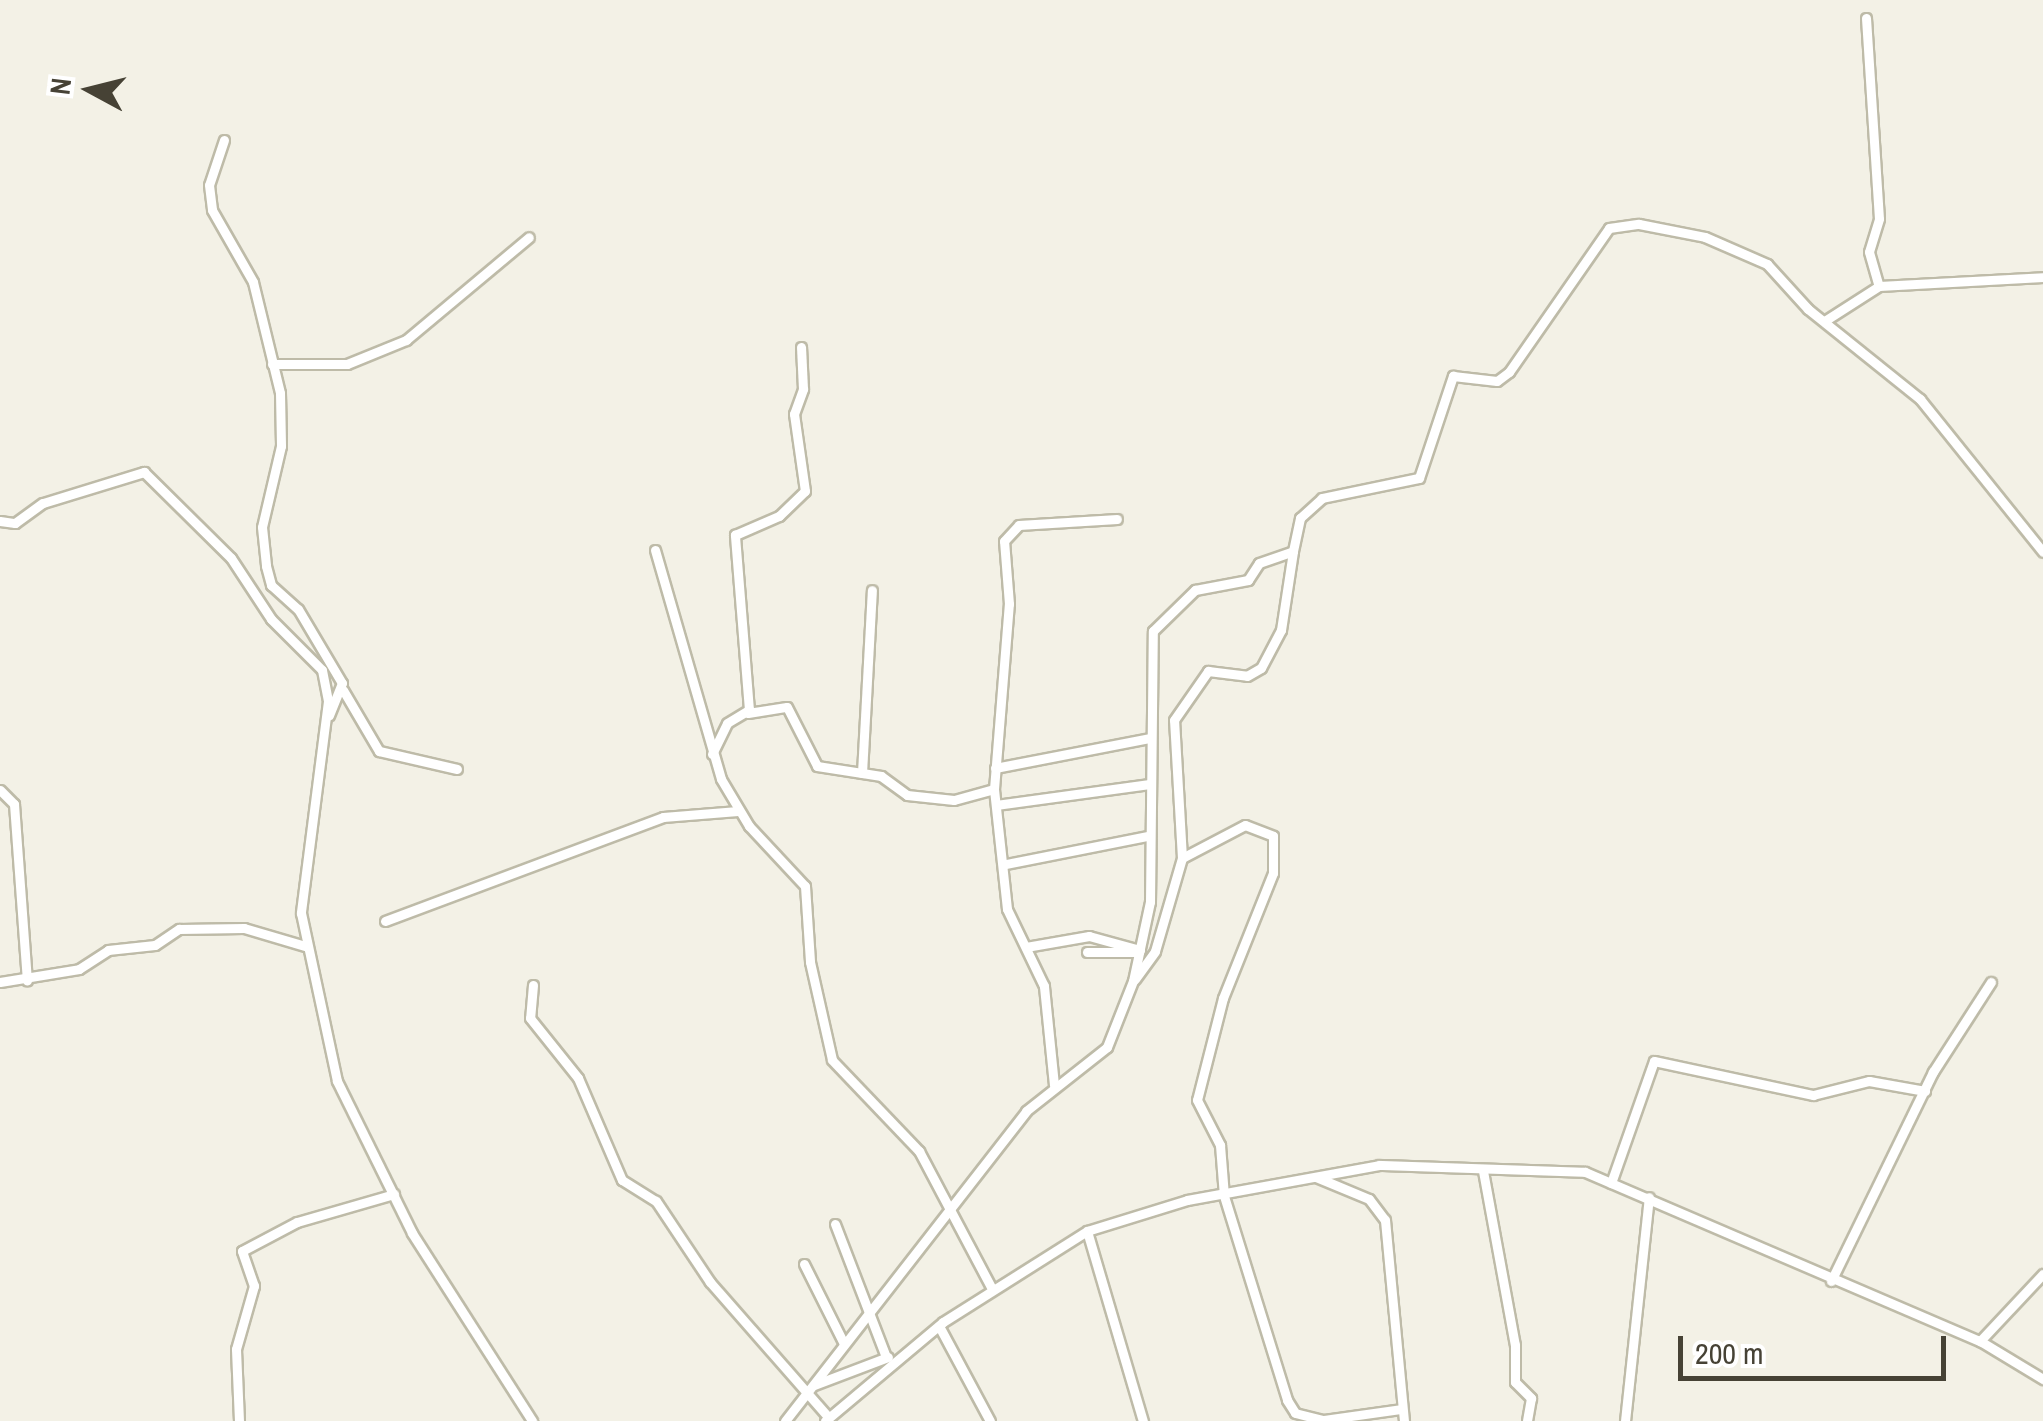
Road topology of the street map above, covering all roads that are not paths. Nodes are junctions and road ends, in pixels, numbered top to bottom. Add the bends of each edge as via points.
1 (1866, 18) dead end
2 (224, 140) dead end
3 (528, 237) dead end
4 (2043, 277) edge
5 (1879, 286) junction
6 (1826, 320) junction
7 (802, 346) dead end
8 (272, 364) junction
9 (1116, 519) dead end
10 (0, 522) edge
11 (655, 550) dead end
12 (1293, 551) junction
13 (2043, 552) edge
14 (872, 590) dead end
15 (343, 690) junction
16 (748, 713) junction
17 (327, 717) junction
18 (1149, 738) junction
19 (712, 754) junction
20 (457, 768) dead end
21 (995, 768) junction
22 (862, 773) junction
23 (1150, 784) junction
24 (994, 788) junction
25 (0, 790) edge
26 (996, 805) junction
27 (738, 812) junction
28 (1147, 836) junction
29 (1182, 858) junction
30 (1006, 864) junction
31 (385, 921) dead end
32 (306, 946) junction
33 (1026, 947) junction
34 (1140, 951) junction
35 (1087, 952) dead end
36 (28, 981) junction
37 (1134, 981) junction
38 (0, 982) edge
39 (1990, 982) dead end
40 (533, 986) dead end
41 (1054, 1084) junction
42 (1925, 1091) junction
43 (1482, 1171) junction
44 (1311, 1175) junction
45 (1611, 1183) junction
46 (394, 1194) junction
47 (1224, 1196) junction
48 (1648, 1197) junction
49 (952, 1211) junction
50 (835, 1224) dead end
51 (1088, 1231) junction
52 (804, 1264) dead end
53 (2043, 1274) edge
54 (1832, 1281) junction
55 (992, 1287) junction
56 (871, 1309) junction
57 (939, 1326) junction
58 (1980, 1341) junction
59 (844, 1344) junction
60 (910, 1350) junction
61 (886, 1357) junction
62 (2043, 1379) edge
63 (812, 1386) junction
64 (805, 1395) junction
65 (1401, 1409) junction
66 (826, 1419) edge
67 (238, 1421) edge
68 (532, 1421) edge
69 (784, 1421) edge
70 (990, 1421) edge
71 (1143, 1421) edge
72 (1404, 1421) edge
73 (1527, 1421) edge
74 (1625, 1421) edge

1 - 5 street via 1878,219 1869,252
2 - 8 street via 210,199 253,282
3 - 8 street via 473,292 406,340 347,364
4 - 5 street
5 - 6 street
6 - 12 street via 1781,274 1738,248 1615,224 1576,267 1503,378 1453,376 1419,478 1322,498 1300,518
6 - 13 street via 1920,398
7 - 16 street via 803,389 794,414 805,490 779,516 738,531 734,542
8 - 15 street via 282,433 262,527 269,579 306,620
9 - 21 street via 1027,524 1007,534
10 - 17 street via 15,524 43,503 132,473 150,475 322,670
11 - 19 street
12 - 18 street via 1260,563 1248,580 1195,590 1159,623 1148,642
12 - 29 street via 1280,630 1264,664 1248,676 1208,671 1174,720
14 - 22 street
15 - 17 street
15 - 20 street via 378,752
16 - 19 street via 727,723
16 - 22 street via 791,708 816,766
17 - 32 street via 303,867
18 - 21 street
18 - 23 street
19 - 27 street
21 - 24 street
22 - 24 street via 934,800
23 - 26 street
23 - 28 street
24 - 26 street
25 - 36 street via 14,804
26 - 30 street
27 - 31 street via 663,818
27 - 49 street via 805,886 810,962 832,1060 910,1139
28 - 30 street
28 - 34 street via 1150,902
29 - 37 street via 1155,951
29 - 47 street via 1245,826 1273,836 1269,886 1223,998 1198,1091 1198,1108 1220,1145
30 - 33 street via 1009,918
32 - 36 street via 244,928 178,928 154,945 108,950 80,969
32 - 46 street via 344,1103
33 - 34 street via 1089,936
33 - 41 street via 1044,986
34 - 35 street
34 - 37 street
36 - 38 street
37 - 41 street via 1103,1053
39 - 42 street
40 - 64 street via 530,1018 578,1078 622,1180 656,1201 676,1238
41 - 49 street
42 - 45 street via 1869,1081 1813,1095 1654,1061
42 - 54 street
43 - 44 street via 1378,1166
43 - 45 street via 1578,1170
43 - 73 street via 1515,1345 1515,1382 1532,1398
44 - 47 street
44 - 65 street via 1369,1199 1385,1220
45 - 48 street
46 - 67 street via 296,1222 242,1251 254,1286 236,1349
46 - 68 street
47 - 51 street
47 - 65 street via 1295,1413 1352,1420
48 - 54 street
48 - 74 street
49 - 55 street
49 - 56 street
50 - 56 street
51 - 55 street
51 - 71 street
52 - 59 street
53 - 58 street
54 - 58 street
55 - 57 street
56 - 59 street
56 - 61 street
57 - 60 street
57 - 70 street
58 - 62 street
59 - 63 street
60 - 61 street
60 - 66 street
61 - 63 street
63 - 64 street
64 - 66 street
64 - 69 street
65 - 72 street

